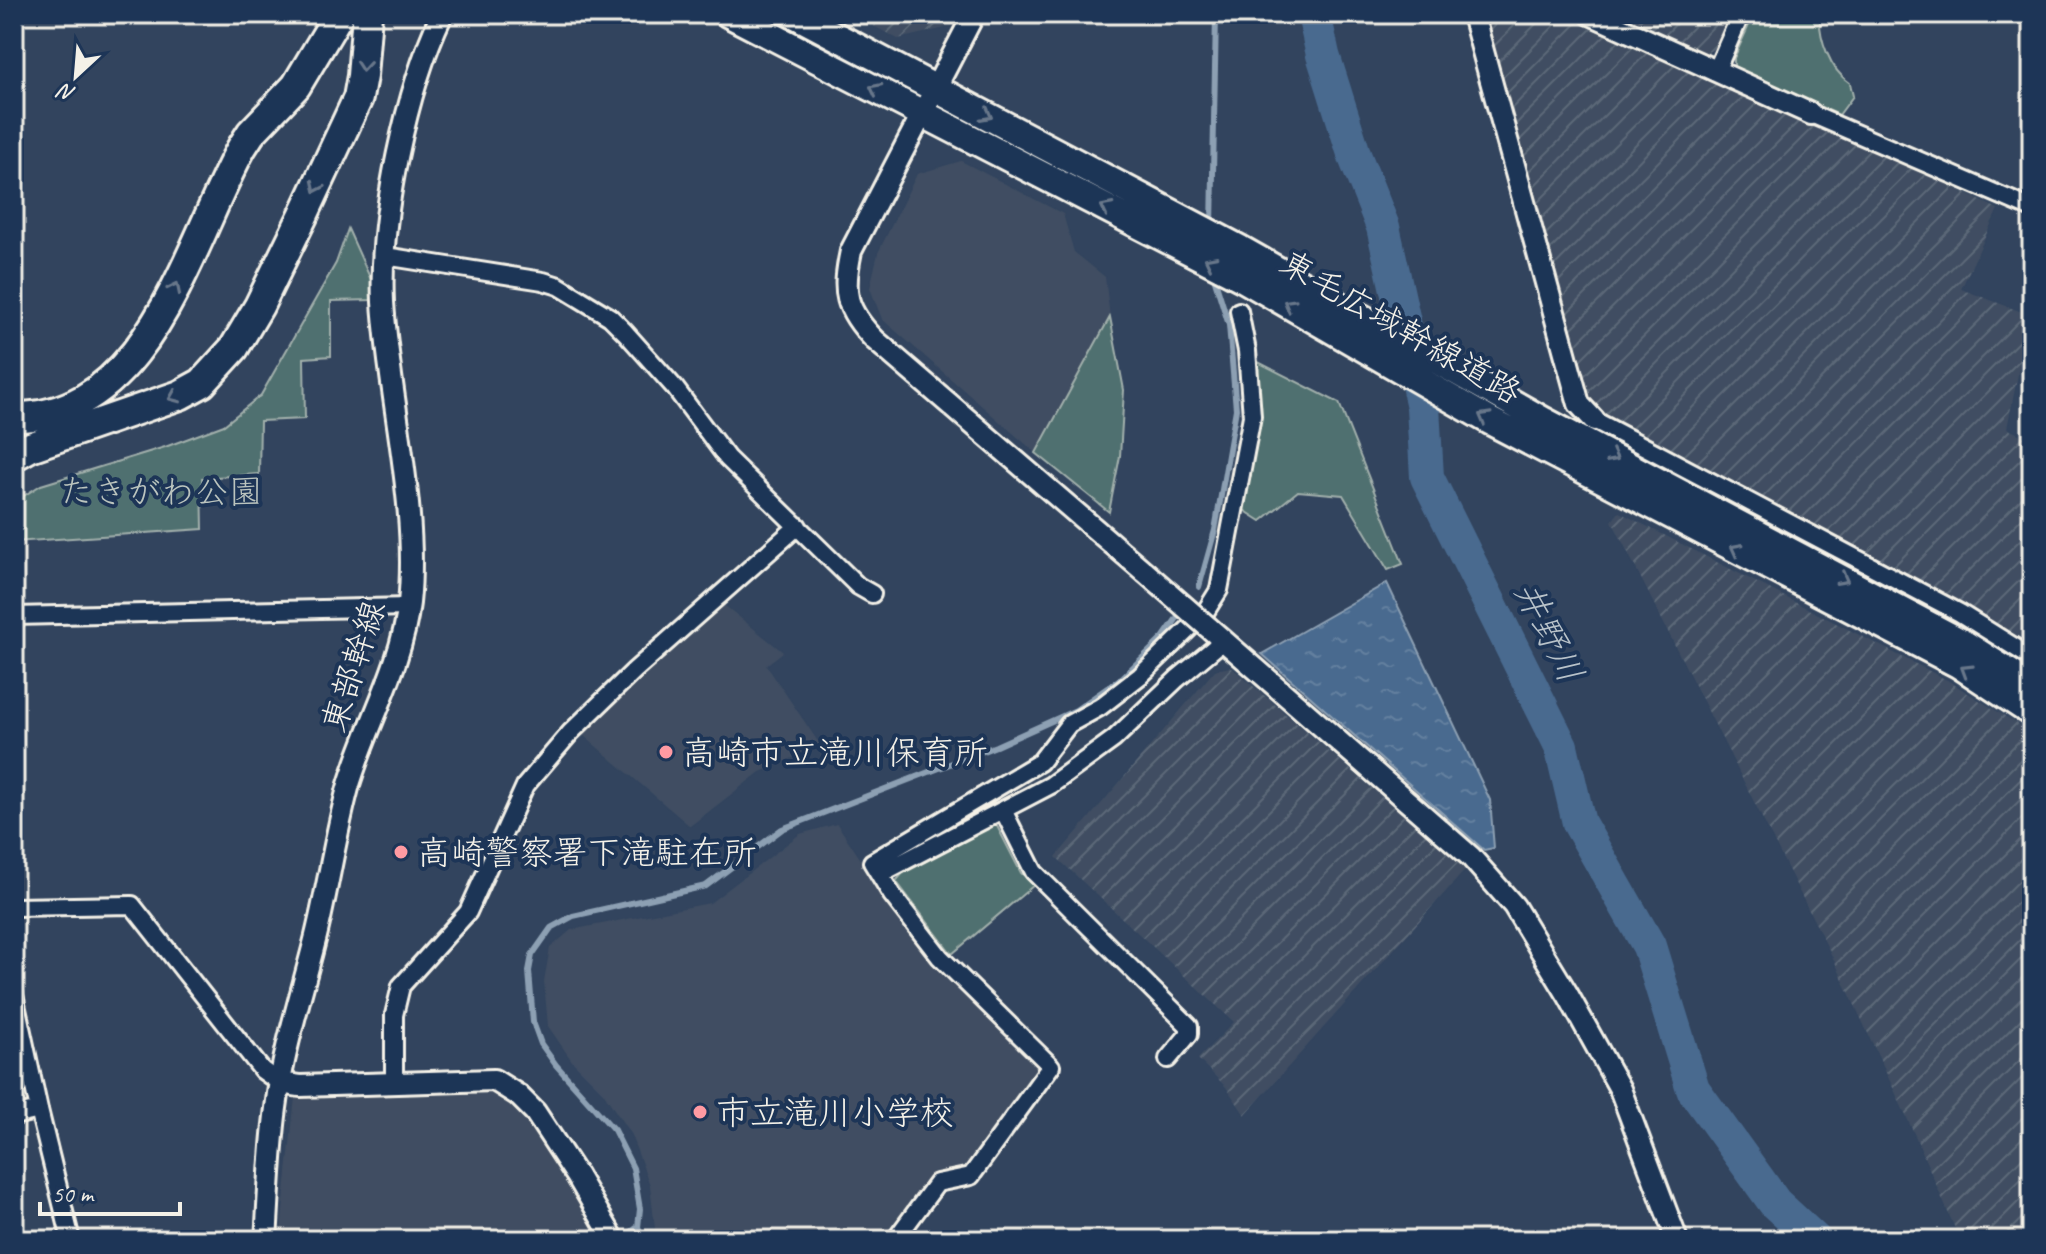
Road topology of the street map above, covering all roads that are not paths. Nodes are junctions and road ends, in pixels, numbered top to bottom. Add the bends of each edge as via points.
1 (339, 14) edge
2 (367, 14) edge
3 (442, 14) edge
4 (729, 14) edge
5 (794, 14) edge
6 (974, 14) edge
7 (1476, 14) edge
8 (1590, 14) edge
9 (1741, 14) edge
10 (1716, 71) junction
11 (936, 87) junction
12 (922, 113) junction
13 (1811, 114) joint
14 (2032, 209) edge
15 (385, 256) junction
16 (1239, 311) dead end
17 (14, 417) edge
18 (1594, 420) joint
19 (14, 456) edge
20 (798, 526) junction
21 (872, 594) dead end
22 (1163, 599) dead end
23 (409, 607) junction
24 (14, 616) edge
25 (1212, 627) junction
26 (2032, 658) edge
27 (2032, 687) edge
28 (2032, 713) edge
29 (1003, 810) junction
30 (880, 874) junction
31 (14, 907) edge
32 (14, 995) edge
33 (1168, 1059) dead end
34 (394, 1082) junction
35 (280, 1083) junction
36 (39, 1110) junction
37 (14, 1116) edge
38 (613, 1238) edge
39 (71, 1240) edge
40 (266, 1240) edge
41 (895, 1240) edge
42 (1677, 1240) edge

17 -> 1 highway via 82,399 109,380 146,340 242,147 296,86
2 -> 19 highway via 362,76 351,117 259,306 220,366 180,395
3 - 15 street, 東部幹線 via 413,91 400,145
12 -> 4 highway, 東毛広域幹線道路
5 - 11 highway, 東毛広域幹線道路
6 - 11 street
7 - 18 street via 1579,404
8 - 10 street
9 - 10 street
10 - 13 street
11 - 12 street
11 -> 27 highway, 東毛広域幹線道路 via 1240,249 1544,421 1966,645
12 - 25 street, bridge via 851,251 845,277 854,318
28 -> 12 highway, 東毛広域幹線道路 via 1958,664 1553,453 1244,279
13 - 14 street
15 - 20 street via 543,281 610,317 675,388 727,458
15 - 23 street, 東部幹線 via 383,299 410,547
16 - 25 street via 1252,416
18 - 26 street via 1960,613
20 - 21 street
20 - 34 street via 635,670 525,786 468,912 401,986 394,1015
22 - 25 street via 1173,600
23 - 24 street
23 - 35 street, 東部幹線 via 347,792
25 - 29 street via 1177,679 1114,739 1051,785
25 - 30 street via 1069,724 1040,762 872,862
25 - 42 street via 1471,857 1514,906 1620,1089
29 - 30 street
29 - 33 street via 1034,872 1189,1026 1189,1034
30 - 41 street via 940,957 1051,1066 971,1176 937,1183
31 - 35 street via 132,905 262,1070
32 - 36 street
34 - 35 street
34 - 38 street via 494,1080 518,1095 543,1125
35 - 40 street, 東部幹線
36 - 37 street
36 - 39 street

